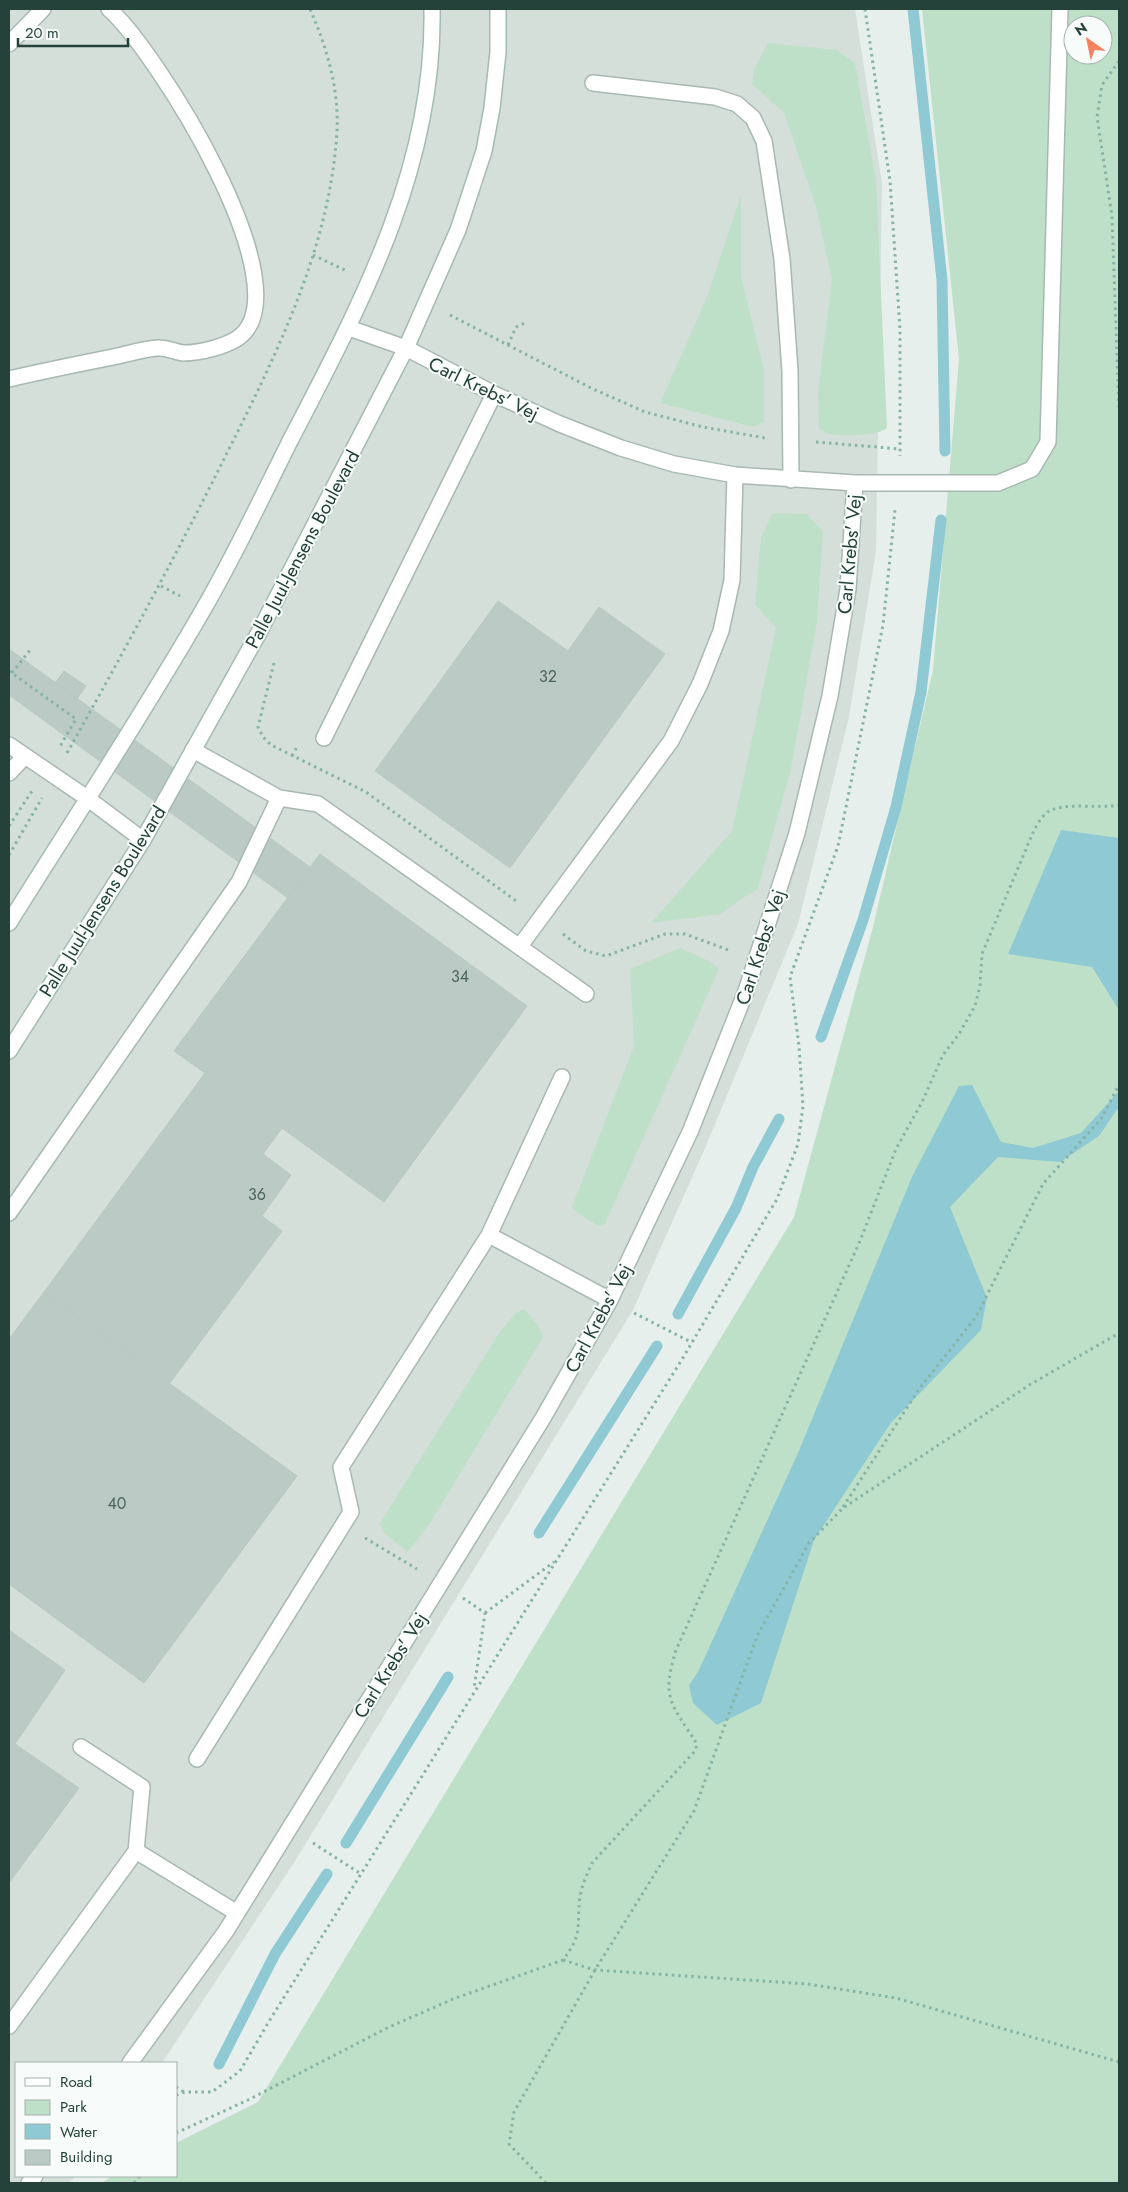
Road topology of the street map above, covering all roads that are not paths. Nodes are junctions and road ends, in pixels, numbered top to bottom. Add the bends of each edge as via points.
1 (43, 9) edge
2 (432, 9) edge
3 (498, 9) edge
4 (1060, 9) edge
5 (113, 11) edge
6 (9, 44) edge
7 (593, 83) dead end
8 (349, 328) junction
9 (406, 348) junction
10 (9, 379) edge
11 (494, 394) junction
12 (735, 475) junction
13 (791, 480) junction
14 (855, 483) junction
15 (324, 738) dead end
16 (9, 745) edge
17 (193, 750) junction
18 (25, 756) junction
19 (9, 773) edge
20 (87, 798) junction
21 (279, 798) junction
22 (142, 840) junction
23 (9, 923) edge
24 (520, 946) junction
25 (586, 994) dead end
26 (9, 1051) edge
27 (562, 1077) dead end
28 (9, 1213) edge
29 (489, 1235) junction
30 (610, 1300) junction
31 (81, 1747) dead end
32 (197, 1759) dead end
33 (136, 1850) junction
34 (237, 1912) junction
35 (9, 2026) edge
36 (131, 2062) edge

1 - 6 street
2 - 8 street via 433,49 426,105 398,210 371,282
3 - 9 street, Palle Juul-Jensens Boulevard via 498,52 484,151 458,230
4 - 14 street, Carl Krebs' Vej via 1048,442 1032,469 998,483
5 - 10 street via 172,90 220,175 253,270 257,295 254,318 239,337 217,347 184,353 158,348
7 - 13 street via 715,97 737,104 753,118 764,141 782,259 790,371
8 - 9 street, Carl Krebs' Vej
8 - 20 street via 204,608
9 - 11 street, Carl Krebs' Vej
9 - 17 street, Palle Juul-Jensens Boulevard via 257,636
11 - 12 street, Carl Krebs' Vej via 621,448 674,464
11 - 15 street
12 - 13 street, Carl Krebs' Vej
12 - 24 street via 732,580 721,631 700,684 672,741
13 - 14 street, Carl Krebs' Vej
14 - 30 street, Carl Krebs' Vej via 848,589 830,696 797,834 746,992 690,1132
16 - 18 street
17 - 21 street
17 - 22 street, Palle Juul-Jensens Boulevard
18 - 19 street
18 - 20 street
20 - 22 street
20 - 23 street
21 - 24 street via 318,804
21 - 28 street via 240,882
22 - 26 street, Palle Juul-Jensens Boulevard
24 - 25 street
27 - 29 street
29 - 30 street
29 - 32 street via 341,1467 351,1512
30 - 34 street, Carl Krebs' Vej via 543,1418
31 - 33 street via 142,1787
33 - 34 street
33 - 35 street
34 - 36 street, Carl Krebs' Vej

